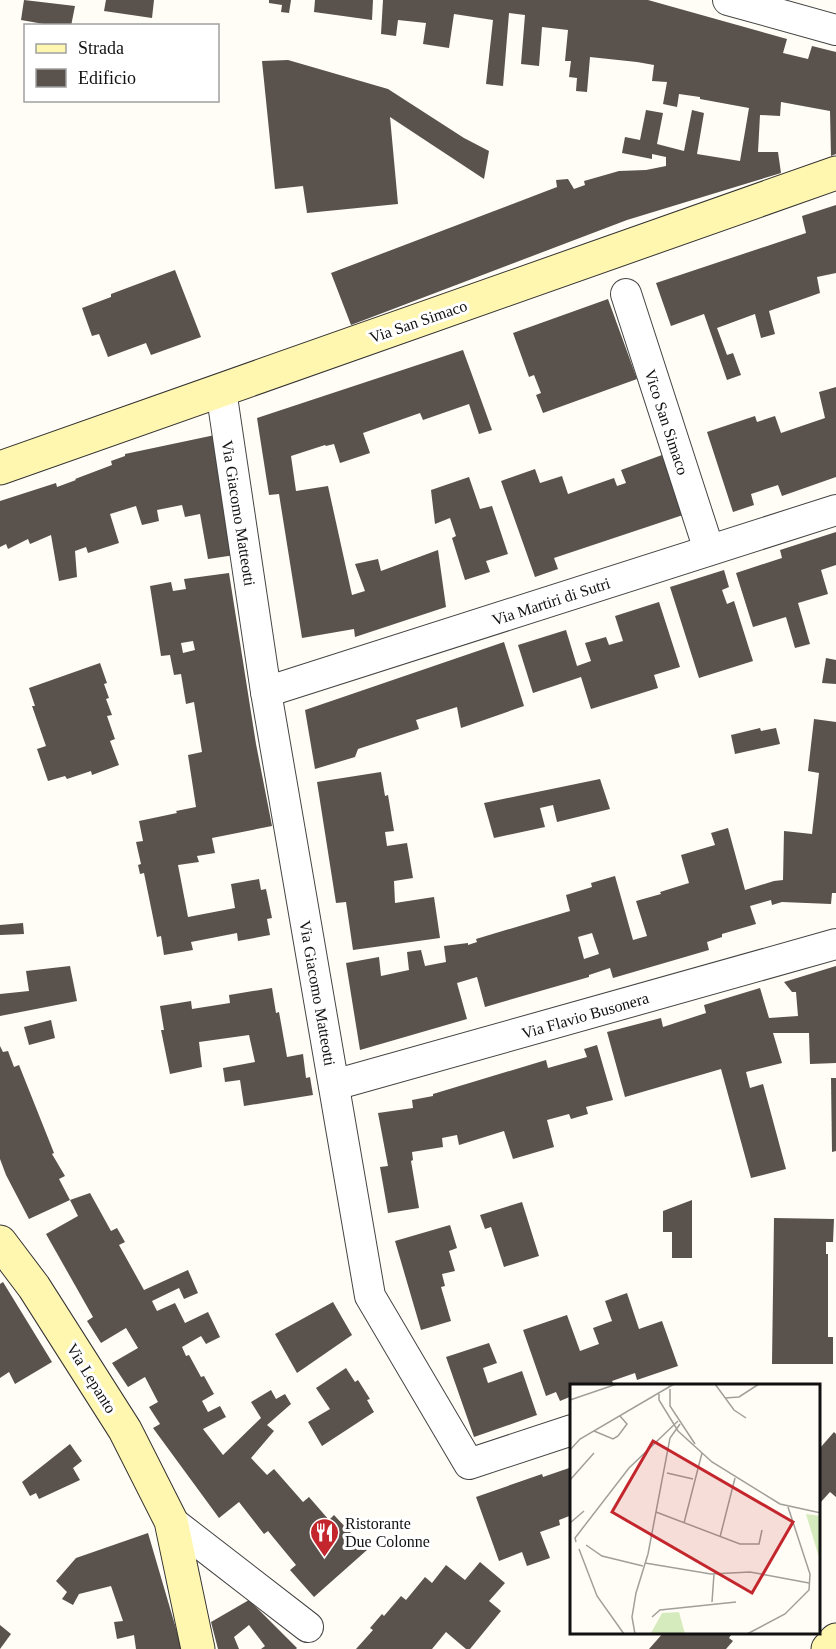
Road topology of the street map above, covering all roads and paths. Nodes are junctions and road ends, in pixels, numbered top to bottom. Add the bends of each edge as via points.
1 (728, 0) edge
2 (836, 30) edge
3 (836, 173) edge
4 (626, 294) dead end
5 (221, 390) junction
6 (0, 468) edge
7 (836, 510) edge
8 (709, 550) junction
9 (266, 692) junction
10 (836, 944) edge
11 (334, 1085) junction
12 (0, 1242) edge
13 (570, 1431) edge
14 (171, 1521) junction
15 (308, 1627) dead end
16 (836, 1640) edge
17 (198, 1649) edge
18 (828, 1649) edge

1 - 2 street
3 - 5 street, Via San Simaco
4 - 8 street, Vico San Simaco
5 - 6 street, Via San Simaco
5 - 9 street, Via Giacomo Matteotti
7 - 8 street, Via Martiri di Sutri
8 - 9 street, Via Martiri di Sutri
9 - 11 street, Via Giacomo Matteotti
10 - 11 street, Via Flavio Busonera
11 - 13 street, Via Giacomo Matteotti via 370,1296 469,1464
12 - 14 street, Via Lepanto via 34,1287 125,1430
14 - 15 street, Via Lepanto
14 - 17 street, Via Lepanto
16 - 18 street

